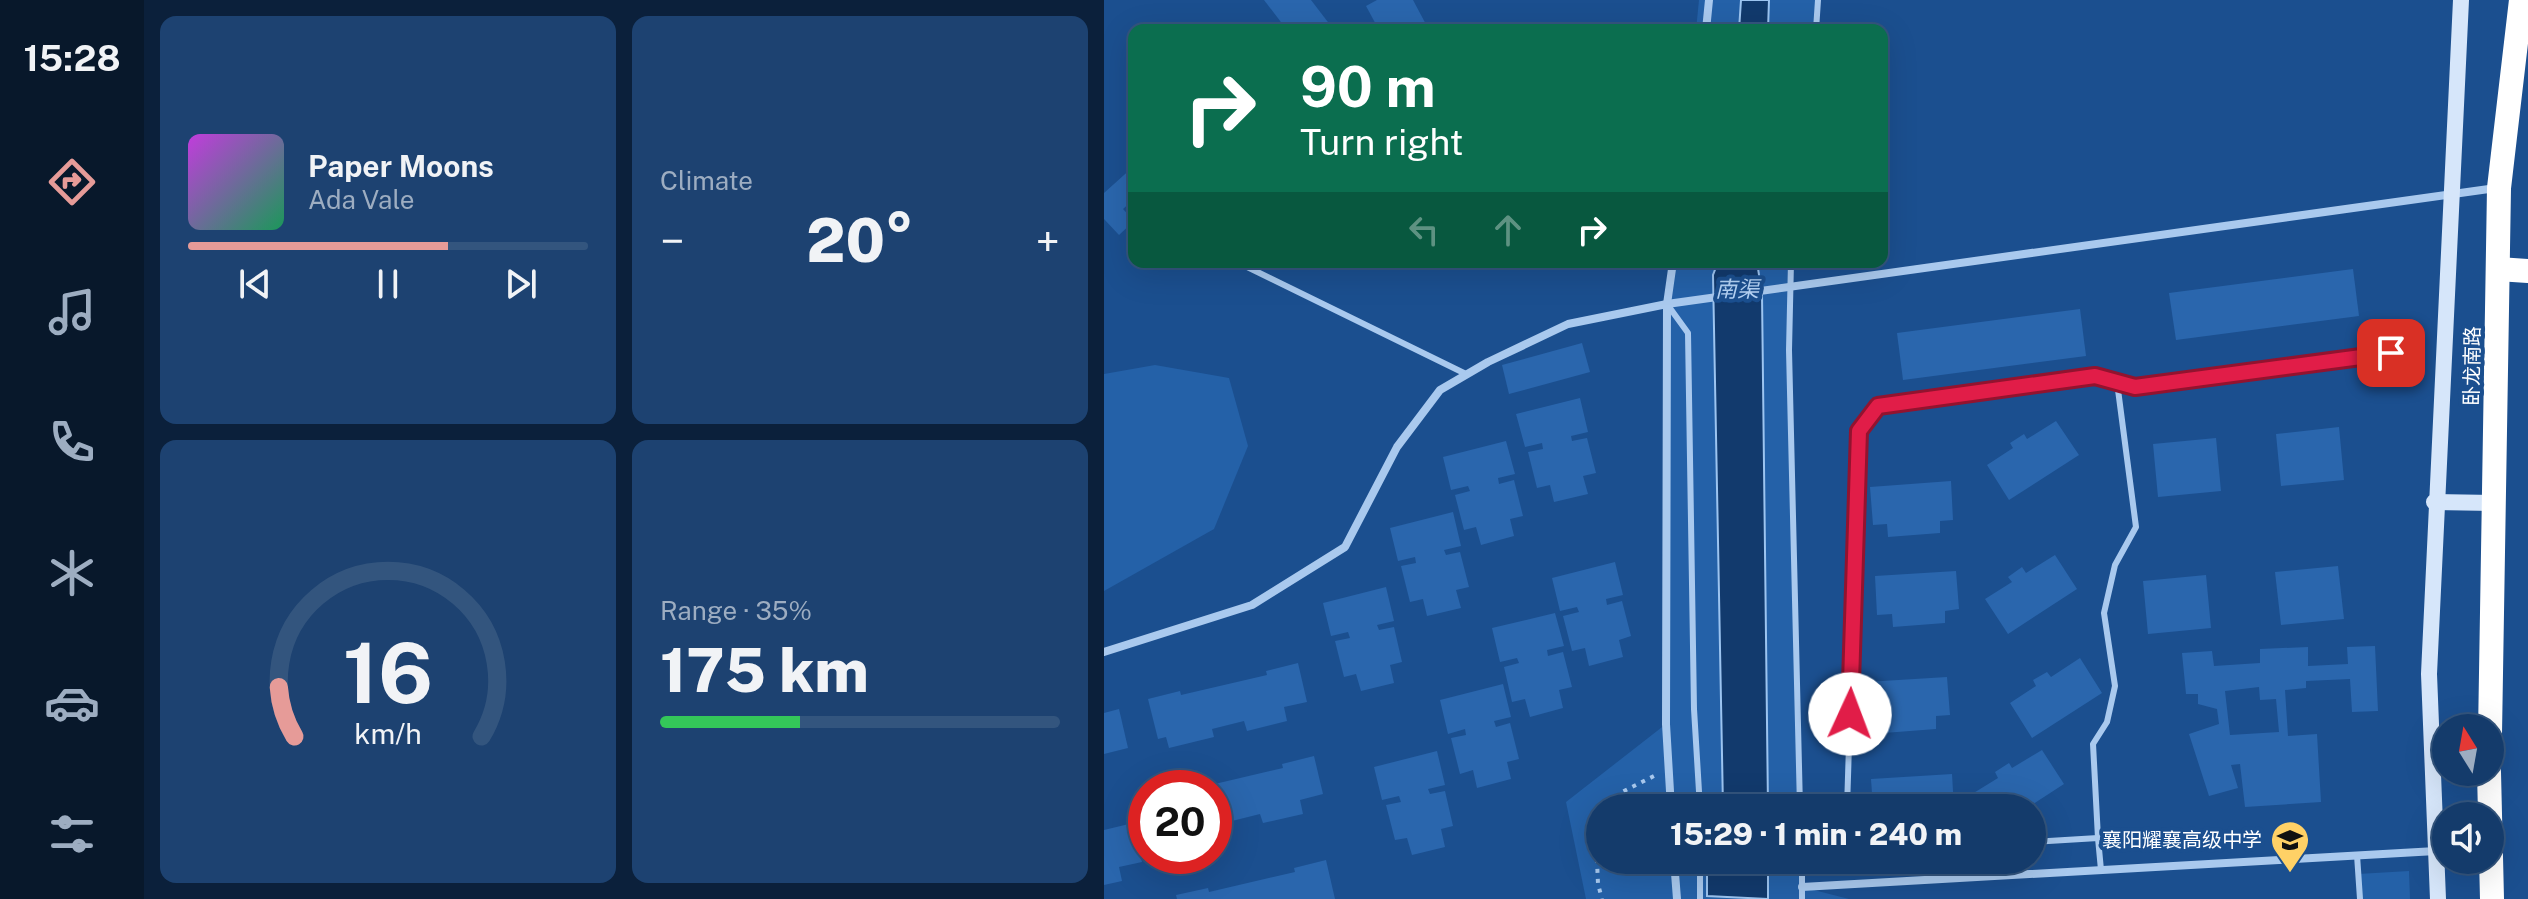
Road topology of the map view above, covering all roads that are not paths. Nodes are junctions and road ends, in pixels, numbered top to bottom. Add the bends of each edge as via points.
1 (1709, 0) edge
2 (1818, 0) edge
3 (2461, 0) edge
4 (2521, 0) edge
5 (1707, 24) edge
6 (1816, 24) edge
7 (2499, 188) junction
8 (2449, 194) junction
9 (1249, 268) edge
10 (1672, 268) edge
11 (1790, 268) edge
12 (2498, 269) junction
13 (2528, 271) edge
14 (1788, 289) junction
15 (1667, 304) junction
16 (2391, 353) dead end
17 (1466, 374) junction
18 (2117, 382) junction
19 (2434, 502) junction
20 (2494, 503) junction
21 (1104, 652) edge
22 (2490, 714) edge
23 (2489, 786) edge
24 (1670, 794) edge
25 (1699, 794) edge
26 (1800, 794) edge
27 (1847, 794) edge
28 (2434, 802) edge
29 (2098, 838) junction
30 (2046, 841) edge
31 (2432, 851) edge
32 (2357, 855) junction
33 (2101, 870) junction
34 (1675, 874) edge
35 (1700, 874) edge
36 (1802, 874) edge
37 (2437, 874) edge
38 (1802, 887) junction
39 (1677, 899) edge
40 (1700, 899) edge
41 (1802, 899) edge
42 (2360, 899) edge
43 (2438, 899) edge
44 (2492, 899) edge

1 - 5 street
2 - 6 lane
3 - 8 street
4 - 7 highway, 卧龙南路
7 - 8 street
7 - 12 highway, 卧龙南路
8 - 14 street
8 - 19 street
9 - 17 lane
10 - 15 street
11 - 14 lane
12 - 13 highway
12 - 20 highway, 卧龙南路
14 - 15 street
14 - 26 lane
15 - 17 street via 1568,324
15 - 24 street
15 - 25 lane via 1688,333
16 - 18 lane via 2135,387
17 - 21 street via 1440,390 1397,447 1345,547 1252,605
18 - 27 lane via 2095,376 1878,406 1859,431
18 - 29 lane via 2136,527 2115,565 2104,613 2115,686 2107,722 2093,744
19 - 20 street
19 - 28 street via 2429,674
20 - 22 highway, 卧龙南路
23 - 44 highway
29 - 30 lane
29 - 33 lane
31 - 32 street
32 - 33 street
32 - 42 lane
33 - 38 street
34 - 39 street
35 - 40 lane
36 - 38 lane
37 - 43 street
38 - 41 lane

